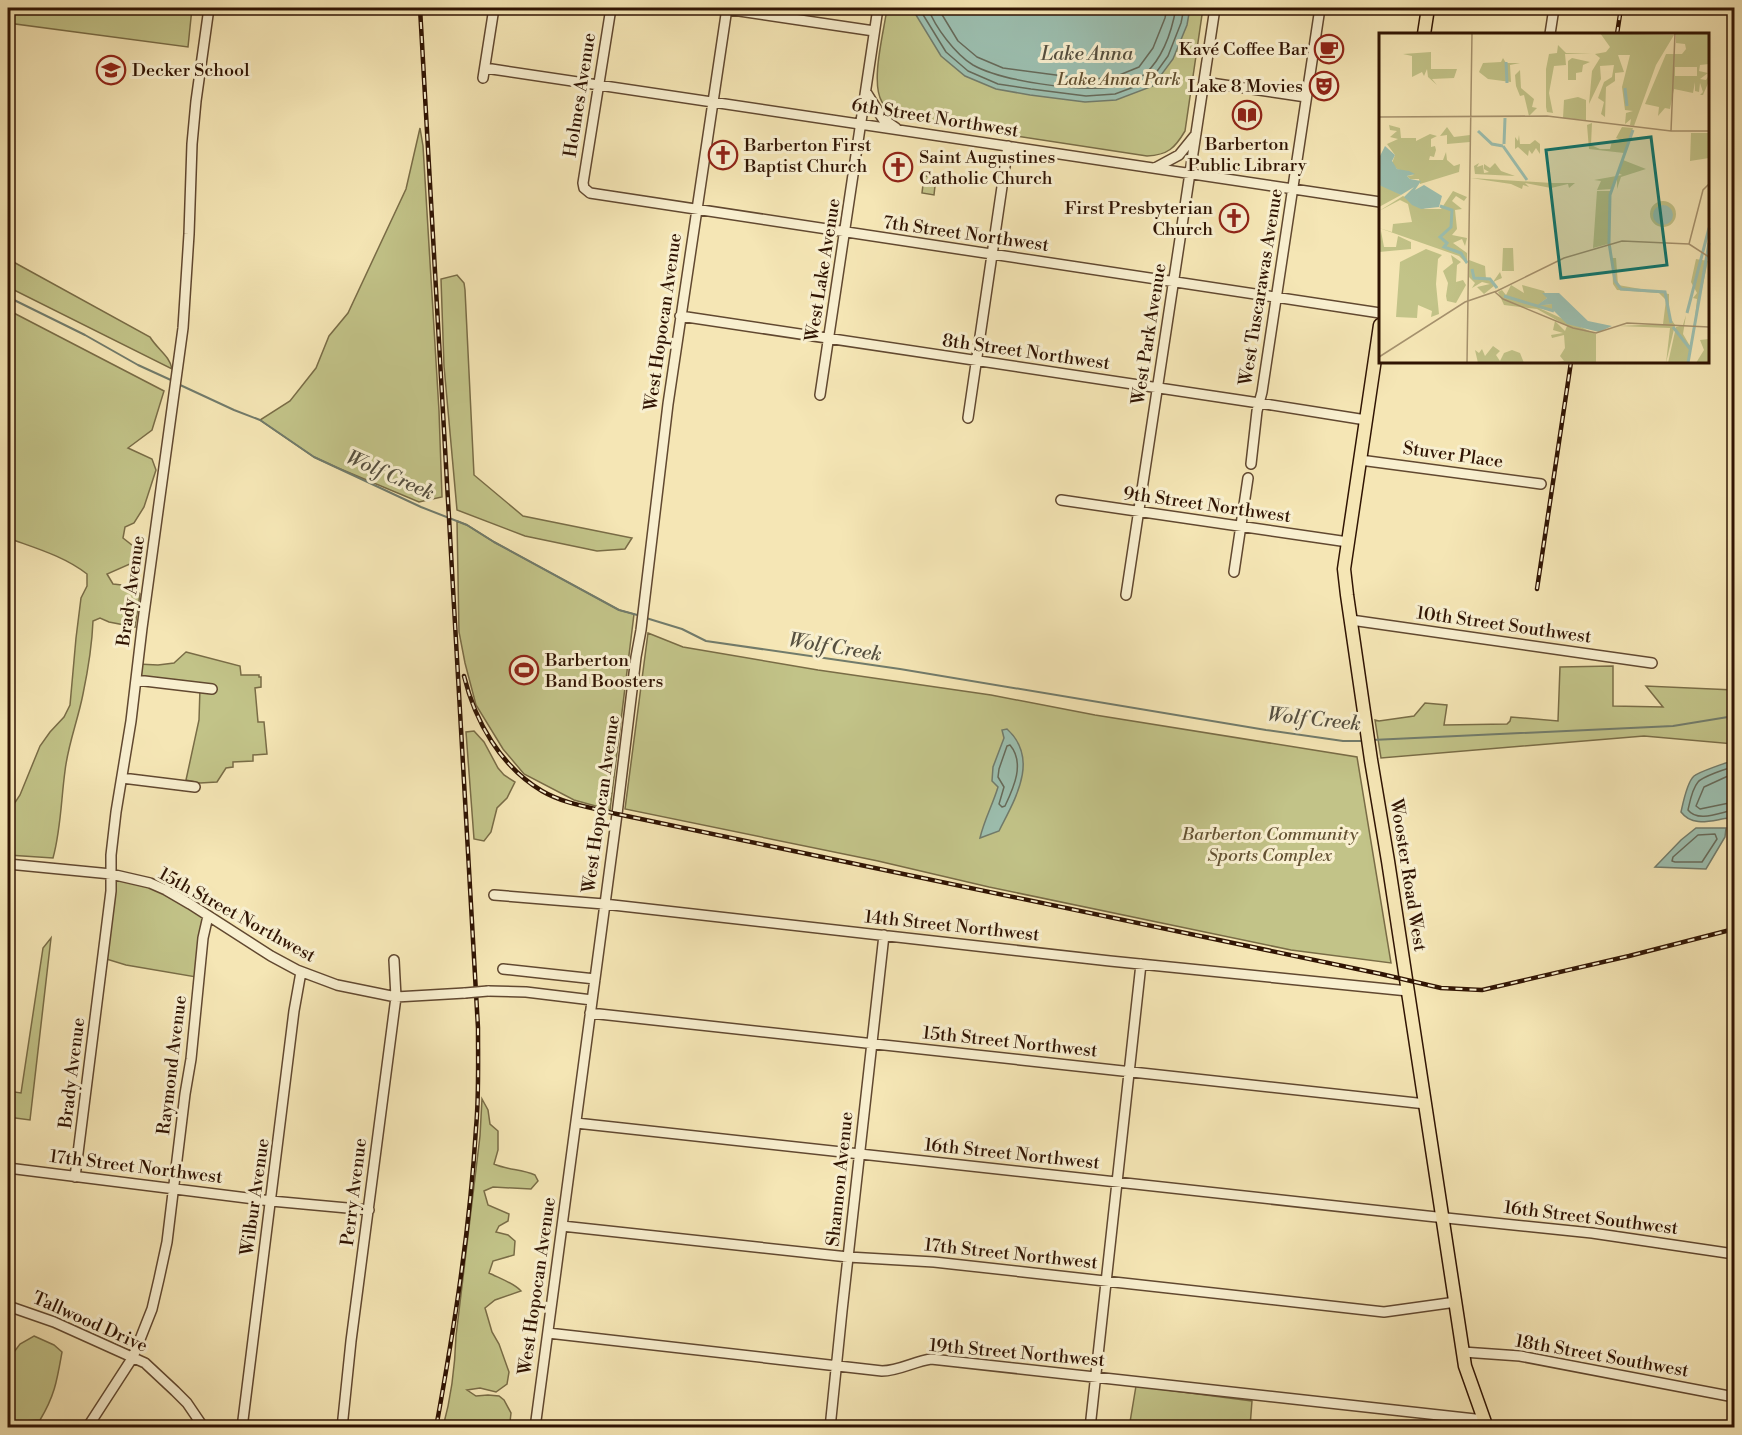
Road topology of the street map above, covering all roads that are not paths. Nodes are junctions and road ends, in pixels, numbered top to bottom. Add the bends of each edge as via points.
1 (209, 8) edge
2 (494, 8) edge
3 (611, 8) edge
4 (724, 8) edge
5 (878, 8) edge
6 (1215, 8) edge
7 (1320, 8) edge
8 (1428, 8) edge
9 (1554, 8) edge
10 (874, 32) junction
11 (1424, 33) edge
12 (1550, 33) edge
13 (485, 68) junction
14 (483, 78) dead end
15 (1204, 82) junction
16 (599, 84) junction
17 (866, 92) junction
18 (1306, 97) junction
19 (712, 101) junction
20 (862, 123) junction
21 (898, 129) junction
22 (1196, 134) junction
23 (1008, 146) junction
24 (1155, 168) junction
25 (1190, 174) junction
26 (584, 188) joint
27 (1292, 188) junction
28 (1379, 202) edge
29 (696, 210) junction
30 (845, 232) junction
31 (992, 254) junction
32 (1174, 282) junction
33 (1275, 297) junction
34 (1379, 313) edge
35 (680, 316) junction
36 (1379, 332) edge
37 (829, 339) junction
38 (976, 361) junction
39 (1158, 388) junction
40 (820, 395) dead end
41 (1259, 403) junction
42 (968, 418) dead end
43 (1366, 420) junction
44 (1360, 460) junction
45 (1251, 464) dead end
46 (1248, 478) dead end
47 (1541, 484) dead end
48 (1061, 500) dead end
49 (1140, 511) junction
50 (1242, 526) junction
51 (1348, 542) junction
52 (1234, 572) dead end
53 (1126, 595) dead end
54 (1350, 620) junction
55 (1652, 663) dead end
56 (136, 680) junction
57 (212, 689) dead end
58 (122, 778) junction
59 (195, 787) dead end
60 (8, 864) edge
61 (111, 874) junction
62 (494, 895) dead end
63 (604, 904) junction
64 (208, 916) junction
65 (884, 935) junction
66 (394, 960) dead end
67 (1141, 964) junction
68 (503, 969) dead end
69 (301, 972) junction
70 (595, 979) junction
71 (1408, 991) junction
72 (396, 997) junction
73 (592, 1000) junction
74 (590, 1012) junction
75 (872, 1043) junction
76 (1129, 1072) junction
77 (1426, 1104) junction
78 (576, 1123) junction
79 (859, 1154) junction
80 (8, 1168) edge
81 (75, 1177) junction
82 (1117, 1182) junction
83 (173, 1189) junction
84 (272, 1201) junction
85 (369, 1210) junction
86 (1444, 1217) junction
87 (562, 1226) junction
88 (1734, 1254) edge
89 (848, 1257) junction
90 (1106, 1281) junction
91 (1456, 1302) junction
92 (8, 1306) edge
93 (548, 1333) junction
94 (1463, 1352) junction
95 (133, 1357) junction
96 (837, 1364) junction
97 (1095, 1377) junction
98 (1734, 1397) edge
99 (1486, 1424) edge
100 (87, 1428) edge
101 (204, 1428) edge
102 (242, 1428) edge
103 (342, 1428) edge
104 (535, 1428) edge
105 (830, 1428) edge
106 (1090, 1428) edge

1 - 56 street, Brady Avenue via 193,135 187,277 175,394
2 - 13 street
3 - 16 street, Holmes Avenue
4 - 10 street
4 - 19 street, West Hopocan Avenue
5 - 10 street, West Lake Avenue
6 - 15 street, West Park Avenue
7 - 18 street, West Tuscarawas Avenue
8 - 11 main road
9 - 12 street
10 - 17 street, West Lake Avenue
13 - 14 street
13 - 16 street, 6th Street Northwest
15 - 18 street
15 - 22 street, West Park Avenue
16 - 19 street, 6th Street Northwest
16 - 26 street, Holmes Avenue
17 - 20 street, West Lake Avenue
17 - 21 street via 883,119
18 - 27 street, West Tuscarawas Avenue
19 - 20 street, 6th Street Northwest
19 - 29 street, West Hopocan Avenue
20 - 21 street, 6th Street Northwest
20 - 30 street, West Lake Avenue
21 - 23 street, 6th Street Northwest
22 - 24 street via 1179,155
22 - 25 street, West Park Avenue
23 - 24 street, 6th Street Northwest
23 - 31 street
24 - 25 street, 6th Street Northwest
25 - 27 street, 6th Street Northwest
25 - 32 street, West Park Avenue
26 - 29 street, 7th Street Northwest via 590,194
27 - 28 street, 6th Street Northwest
27 - 33 street, West Tuscarawas Avenue
29 - 30 street, 7th Street Northwest
29 - 35 street, West Hopocan Avenue
30 - 31 street, 7th Street Northwest
30 - 37 street, West Lake Avenue
31 - 32 street, 7th Street Northwest
31 - 38 street
32 - 33 street, 7th Street Northwest
32 - 39 street, West Park Avenue
33 - 34 street, 7th Street Northwest
33 - 41 street, West Tuscarawas Avenue
35 - 37 street, 8th Street Northwest
35 - 63 street, West Hopocan Avenue
36 - 43 main road, Wooster Road West
37 - 38 street, 8th Street Northwest
37 - 40 street, West Lake Avenue
38 - 39 street, 8th Street Northwest
38 - 42 street
39 - 41 street, 8th Street Northwest
39 - 49 street, West Park Avenue
41 - 43 street, 8th Street Northwest
41 - 45 street, West Tuscarawas Avenue
43 - 44 main road, Wooster Road West
44 - 47 street, Stuver Place
44 - 51 main road, Wooster Road West
46 - 50 street
48 - 49 street, 9th Street Northwest
49 - 50 street, 9th Street Northwest
49 - 53 street, West Park Avenue
50 - 51 street, 9th Street Northwest
50 - 52 street
51 - 54 main road, Wooster Road West via 1344,575
54 - 55 street, 10th Street Southwest
54 - 71 main road, Wooster Road West
56 - 57 street
56 - 58 street, Brady Avenue
58 - 59 street
58 - 61 street, Brady Avenue
60 - 61 street, 15th Street Northwest
61 - 64 street, 15th Street Northwest via 150,883
61 - 81 street, Brady Avenue
62 - 63 street, 14th Street Northwest
63 - 65 street, 14th Street Northwest
63 - 70 street, West Hopocan Avenue
64 - 69 street, 15th Street Northwest
64 - 83 street, Raymond Avenue
65 - 67 street, 14th Street Northwest
65 - 75 street, Shannon Avenue
66 - 72 street, Perry Avenue
67 - 71 street, 14th Street Northwest
67 - 76 street
68 - 70 street
69 - 72 street, 15th Street Northwest via 337,985
69 - 84 street, Wilbur Avenue
70 - 73 street, West Hopocan Avenue
71 - 77 main road, Wooster Road West
72 - 73 street, 15th Street Northwest, bridge via 488,991
72 - 85 street, Perry Avenue
73 - 74 street, West Hopocan Avenue
74 - 75 street, 15th Street Northwest
74 - 78 street, West Hopocan Avenue
75 - 76 street, 15th Street Northwest
75 - 79 street, Shannon Avenue
76 - 77 street, 15th Street Northwest
76 - 82 street
77 - 86 main road, Wooster Road West
78 - 79 street, 16th Street Northwest
78 - 87 street, West Hopocan Avenue
79 - 82 street, 16th Street Northwest
79 - 89 street, Shannon Avenue
80 - 81 street, 17th Street Northwest
81 - 83 street, 17th Street Northwest
82 - 86 street, 16th Street Northwest
82 - 90 street
83 - 84 street, 17th Street Northwest
83 - 95 street, Raymond Avenue via 152,1309
84 - 85 street, 17th Street Northwest
84 - 102 street, Wilbur Avenue
85 - 103 street, Perry Avenue
86 - 88 street, 16th Street Southwest via 1594,1233
86 - 91 main road, Wooster Road West
87 - 89 street, 17th Street Northwest
87 - 93 street, West Hopocan Avenue
89 - 90 street, 17th Street Northwest
89 - 96 street, Shannon Avenue
90 - 91 street, 17th Street Northwest via 1384,1312
90 - 97 street
91 - 94 main road, Wooster Road West
92 - 95 street, Tallwood Drive
93 - 96 street, 19th Street Northwest
93 - 104 street, West Hopocan Avenue
94 - 98 street, 18th Street Southwest via 1520,1356
94 - 99 main road, Wooster Road West
95 - 100 street, Raymond Avenue
95 - 101 street, Tallwood Drive via 176,1391
96 - 97 street, 19th Street Northwest via 888,1371 931,1359
96 - 105 street, Shannon Avenue
97 - 99 street, 19th Street Northwest
97 - 106 street

